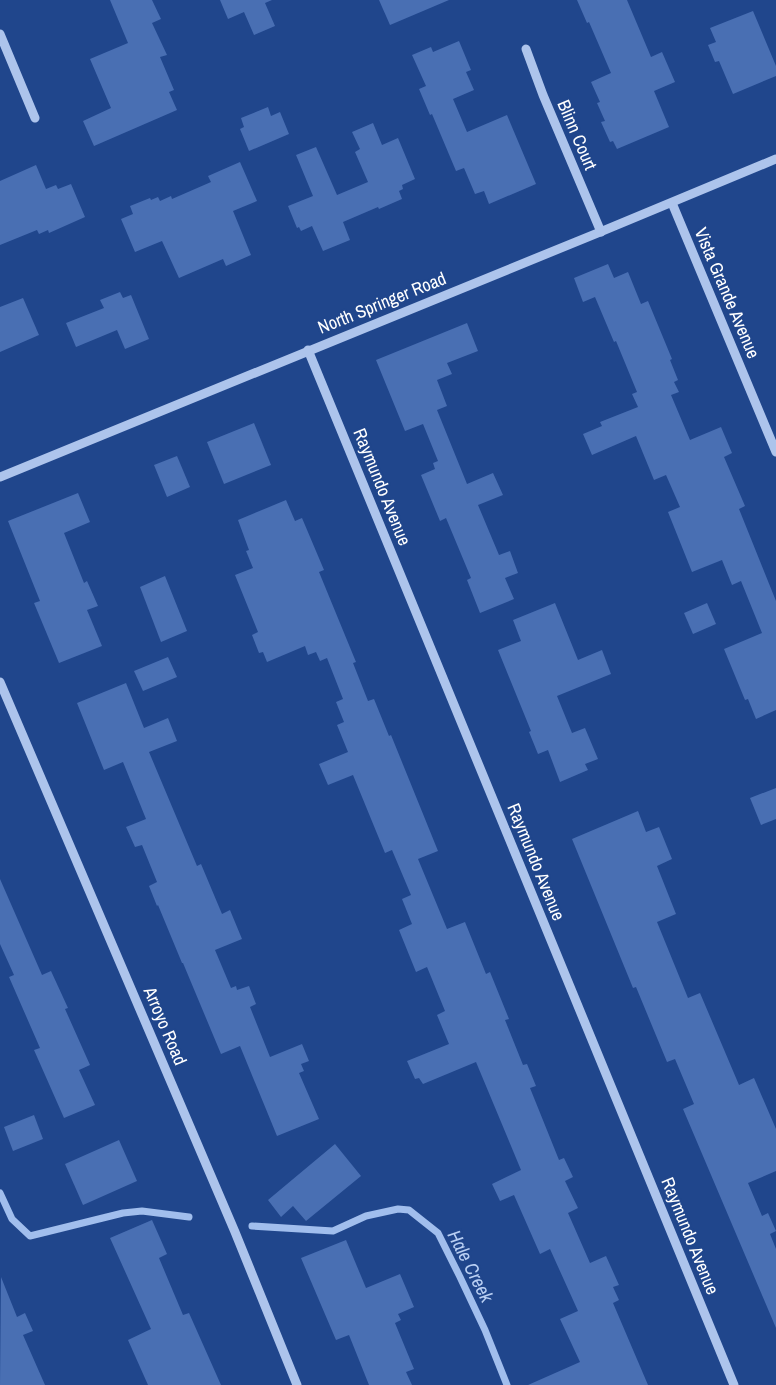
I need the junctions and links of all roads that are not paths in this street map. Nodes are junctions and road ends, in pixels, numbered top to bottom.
1 (0, 34) edge
2 (526, 49) dead end
3 (35, 118) dead end
4 (776, 159) edge
5 (672, 203) junction
6 (601, 232) junction
7 (308, 350) junction
8 (776, 452) edge
9 (0, 477) edge
10 (0, 682) edge
11 (297, 1385) edge
12 (734, 1385) edge

1 - 3 street
2 - 6 street, Blinn Court
4 - 5 street, North Springer Road
5 - 6 street, North Springer Road
5 - 8 street, Vista Grande Avenue
6 - 7 street, North Springer Road
7 - 9 street, North Springer Road
7 - 12 street, Raymundo Avenue
10 - 11 street, Arroyo Road

